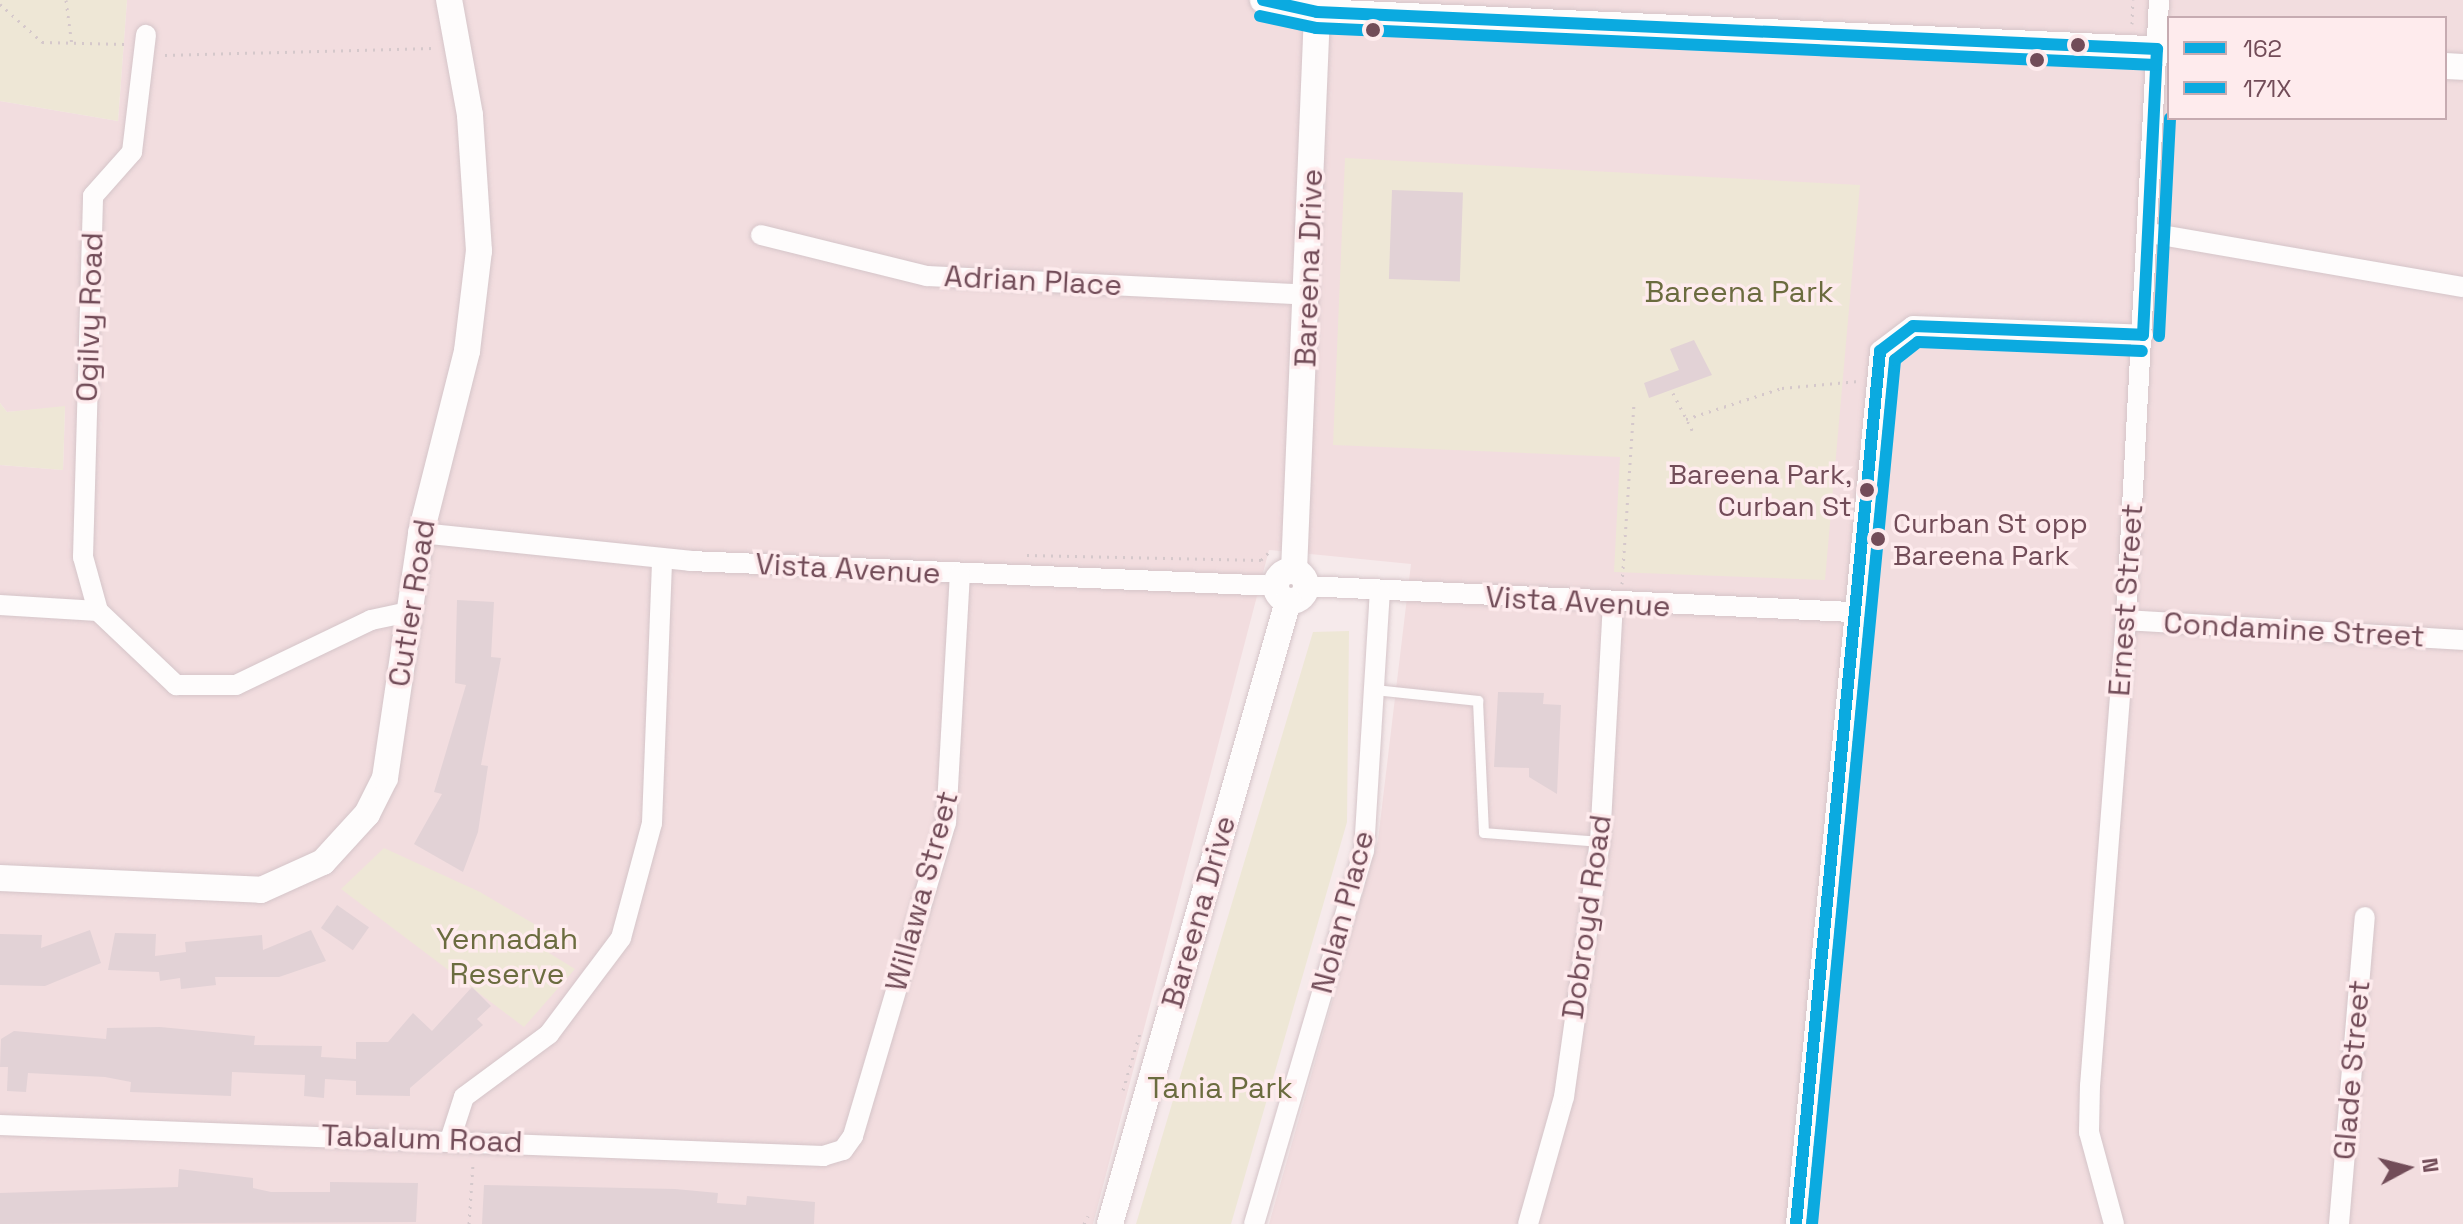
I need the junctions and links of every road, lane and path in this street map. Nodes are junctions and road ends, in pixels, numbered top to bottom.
1 (66, 0) edge
2 (449, 0) edge
3 (1263, 0) edge
4 (2133, 0) edge
5 (2159, 0) edge
6 (0, 4) edge
7 (2, 11) edge
8 (1317, 12) junction
9 (2132, 28) dead end
10 (146, 35) dead end
11 (119, 44) dead end
12 (72, 45) junction
13 (442, 48) dead end
14 (2163, 49) edge
15 (166, 55) dead end
16 (2150, 233) junction
17 (761, 235) dead end
18 (2463, 287) edge
19 (1309, 295) junction
20 (2143, 335) junction
21 (1859, 381) dead end
22 (1673, 393) dead end
23 (1634, 404) dead end
24 (1686, 419) junction
25 (1692, 430) dead end
26 (421, 533) junction
27 (1277, 537) dead end
28 (1271, 541) dead end
29 (662, 558) junction
30 (1205, 558) junction
31 (1253, 570) dead end
32 (960, 574) junction
33 (1026, 576) junction
34 (1288, 581) junction
35 (1380, 591) junction
36 (0, 605) edge
37 (1613, 605) junction
38 (98, 611) junction
39 (408, 612) junction
40 (1851, 612) junction
41 (2126, 620) junction
42 (2463, 640) edge
43 (1375, 690) junction
44 (1600, 842) junction
45 (0, 878) edge
46 (2365, 917) dead end
47 (0, 1125) edge
48 (450, 1140) junction
49 (475, 1140) junction
50 (843, 1150) joint
51 (469, 1224) edge
52 (1110, 1224) edge
53 (1254, 1224) edge
54 (1528, 1224) edge
55 (1796, 1224) edge
56 (2114, 1224) edge
57 (2339, 1224) edge

1 - 12 path
2 - 26 street, Cutler Road
3 - 8 street
4 - 9 path
5 - 14 street, Ernest Street
6 - 7 path
7 - 12 path
8 - 14 street
8 - 19 street, Bareena Drive
10 - 38 street, Ogilvy Road
11 - 12 path
13 - 15 path
14 - 16 street, Ernest Street
16 - 18 street
16 - 20 street, Ernest Street
17 - 19 street, Adrian Place
19 - 34 street, Bareena Drive
20 - 40 street
20 - 41 street, Ernest Street
21 - 24 path
22 - 24 path
23 - 37 path
24 - 25 path
26 - 29 street, Vista Avenue
26 - 39 street, Cutler Road
27 - 34 path
28 - 30 path
29 - 32 street, Vista Avenue
29 - 48 street
30 - 31 path
30 - 33 path
32 - 33 street, Vista Avenue
32 - 50 street, Willawa Street
33 - 34 street, Vista Avenue
34 - 35 street, Vista Avenue
34 - 52 street, Bareena Drive
35 - 37 street, Vista Avenue
35 - 43 street, Nolan Place
36 - 38 street
37 - 40 street, Vista Avenue
37 - 44 street, Dobroyd Road
38 - 39 street
39 - 45 street, Cutler Road
40 - 55 street
41 - 42 street, Condamine Street
41 - 56 street, Ernest Street
43 - 44 lane
43 - 53 street, Nolan Place
44 - 54 street, Dobroyd Road
46 - 57 street, Glade Street
47 - 48 street, Tabalum Road
48 - 49 street, Tabalum Road
49 - 50 street, Tabalum Road
49 - 51 path

